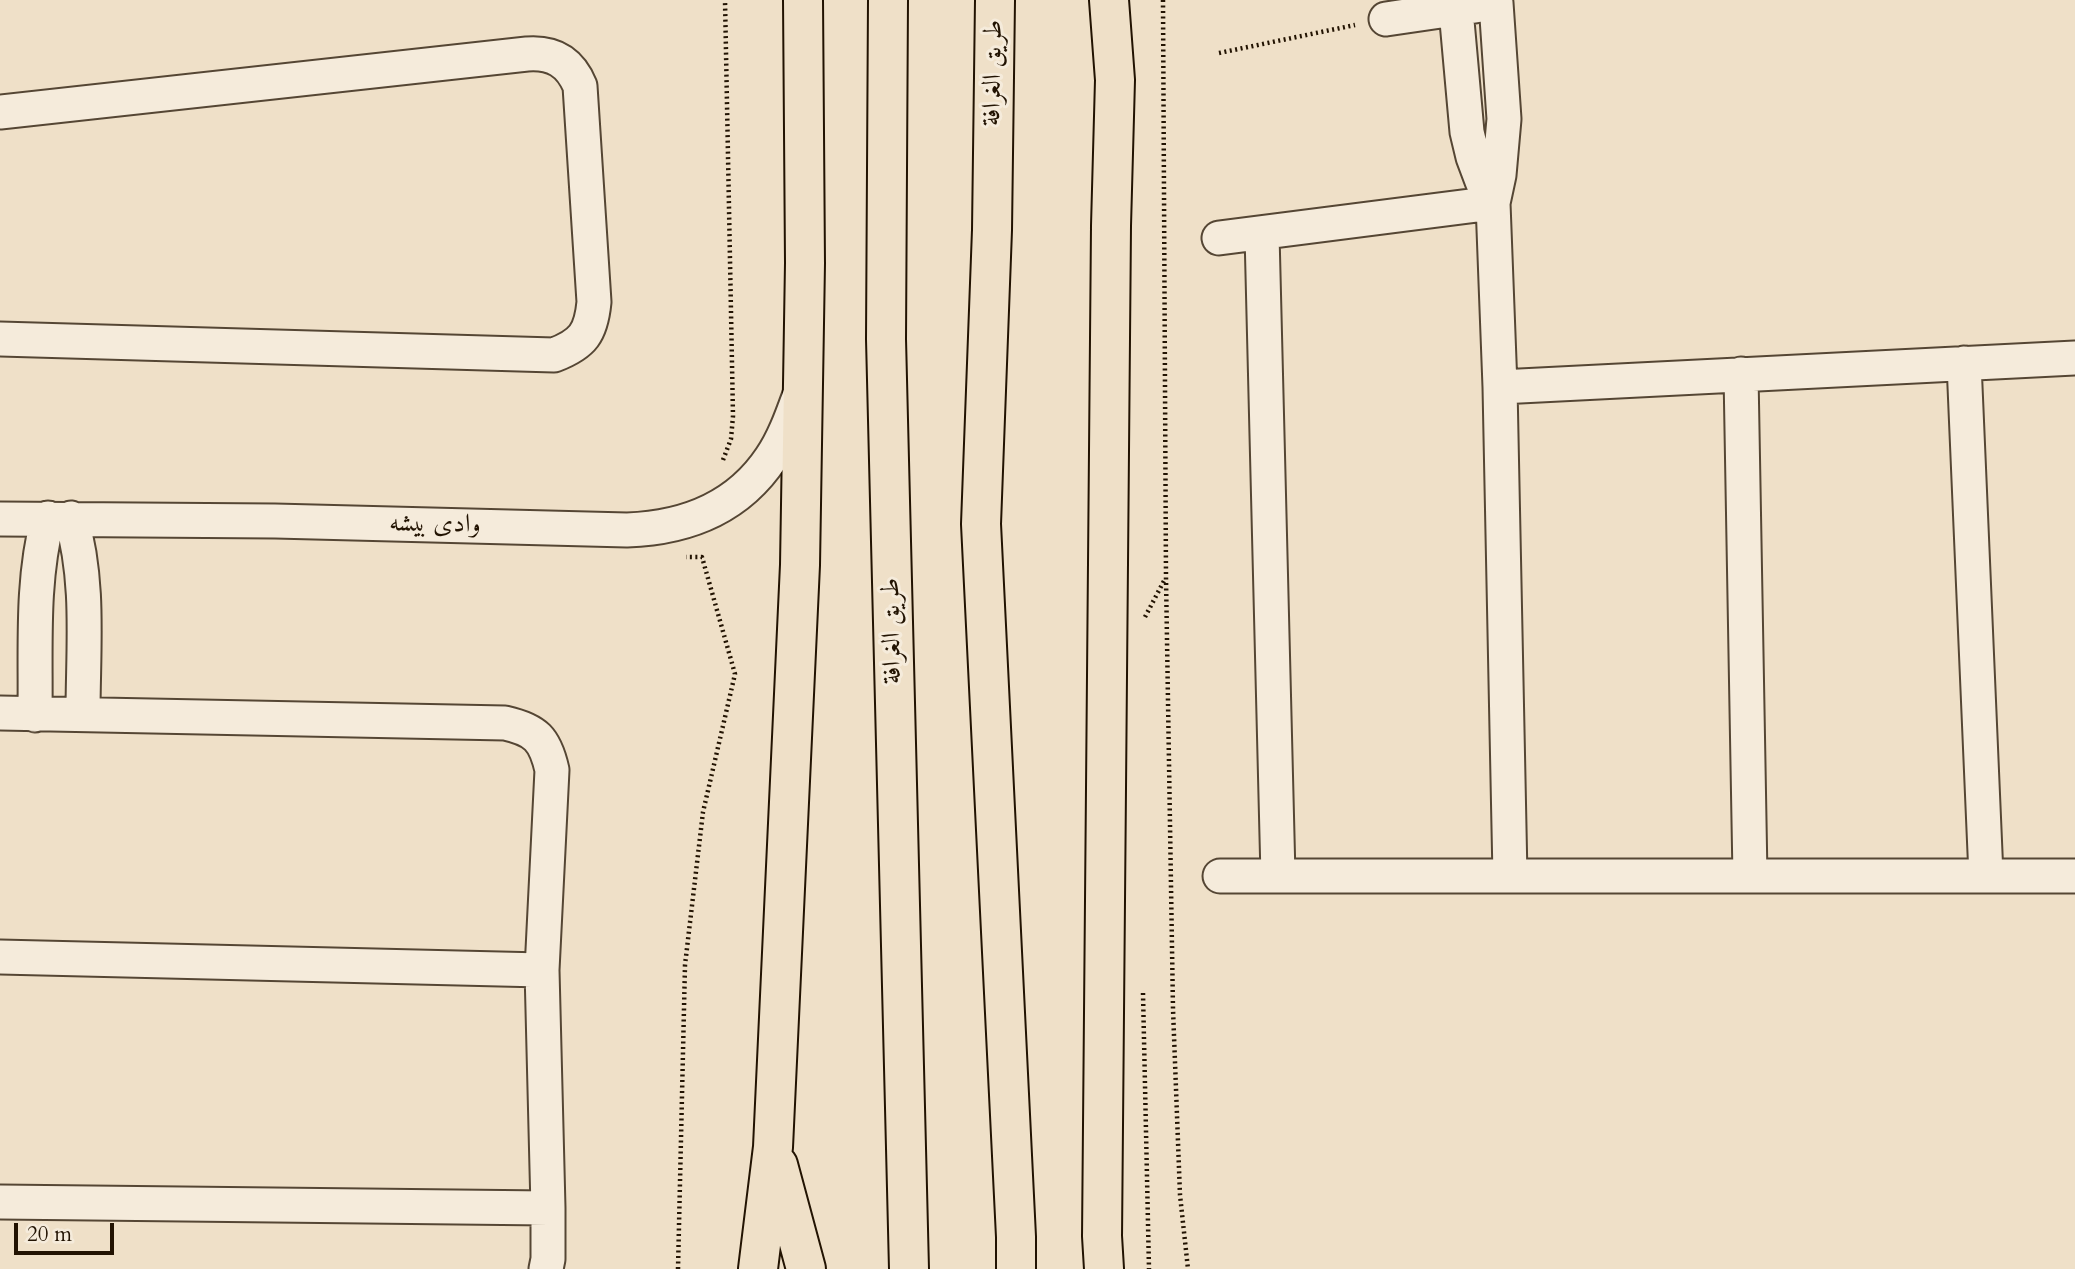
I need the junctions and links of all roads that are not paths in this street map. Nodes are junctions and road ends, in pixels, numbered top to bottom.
1 (888, 0) edge
2 (995, 0) edge
3 (1109, 0) edge
4 (1133, 0) edge
5 (1504, 1) edge
6 (802, 2) edge
7 (1456, 10) junction
8 (1386, 19) road end
9 (1115, 80) junction
10 (0, 112) edge
11 (1493, 203) junction
12 (1262, 234) junction
13 (1219, 238) dead end
14 (0, 340) edge
15 (2075, 358) edge
16 (1964, 363) junction
17 (1741, 374) junction
18 (1500, 387) junction
19 (802, 389) junction
20 (60, 518) junction
21 (0, 519) edge
22 (0, 713) edge
23 (83, 714) junction
24 (35, 715) junction
25 (1220, 876) dead end
26 (1278, 876) junction
27 (1510, 876) junction
28 (1750, 876) junction
29 (1986, 876) junction
30 (2075, 876) edge
31 (0, 957) edge
32 (542, 970) junction
33 (773, 1146) junction
34 (0, 1202) edge
35 (548, 1208) junction
36 (1016, 1253) edge
37 (1101, 1261) edge
38 (909, 1266) edge
39 (546, 1269) edge
40 (758, 1269) edge
41 (789, 1269) edge
42 (806, 1269) edge

1 - 38 highway, طريق الغرافة
2 - 36 highway, طريق الغرافة
3 - 9 highway
4 - 9 highway
5 - 7 street
5 - 11 street
6 - 19 highway
7 - 8 street
7 - 11 street
9 - 37 highway
10 - 14 street
11 - 12 street
11 - 18 street
12 - 13 street
12 - 26 street
15 - 16 street
16 - 17 street
16 - 29 street
17 - 18 street
17 - 28 street
18 - 27 street
19 - 20 street, وادى بيشه
19 - 33 highway
20 - 21 street, وادى بيشه
20 - 23 street
20 - 24 street
22 - 24 street
23 - 24 street
23 - 32 street
25 - 26 street
26 - 27 street
27 - 28 street
28 - 29 street
29 - 30 street
31 - 32 street
32 - 35 street
33 - 40 highway
33 - 41 highway
33 - 42 highway
34 - 35 street
35 - 39 street

